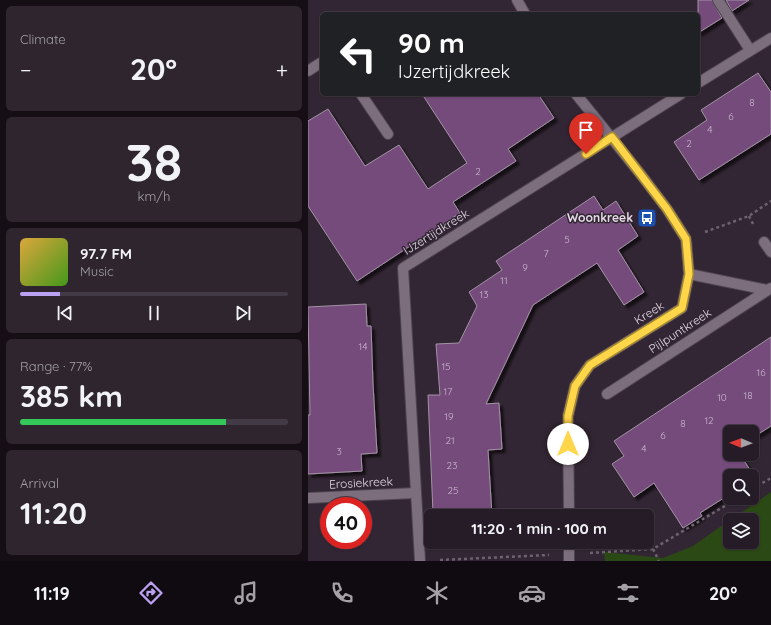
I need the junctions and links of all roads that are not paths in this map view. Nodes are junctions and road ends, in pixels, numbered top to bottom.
1 (517, 0) edge
2 (718, 0) edge
3 (524, 12) edge
4 (771, 38) edge
5 (750, 50) junction
6 (320, 63) edge
7 (308, 71) edge
8 (700, 82) edge
9 (362, 96) edge
10 (578, 96) edge
11 (678, 96) edge
12 (388, 134) dead end
13 (612, 137) junction
14 (764, 242) dead end
15 (771, 252) edge
16 (689, 274) junction
17 (769, 289) edge
18 (607, 394) dead end
19 (415, 493) junction
20 (308, 498) edge
21 (569, 509) edge
22 (569, 549) edge
23 (420, 561) edge
24 (569, 561) edge

1 - 3 street
2 - 5 street
4 - 5 street
5 - 8 street
6 - 7 street
9 - 12 street
10 - 13 street, Kreek
11 - 13 street
13 - 16 street, Kreek
13 - 19 street, IJzertijdkreek
14 - 15 street
16 - 17 street, Pijlpuntkreek
16 - 21 street, Kreek
17 - 18 street, Pijlpuntkreek
19 - 20 street, Erosiekreek
19 - 23 street
22 - 24 street

